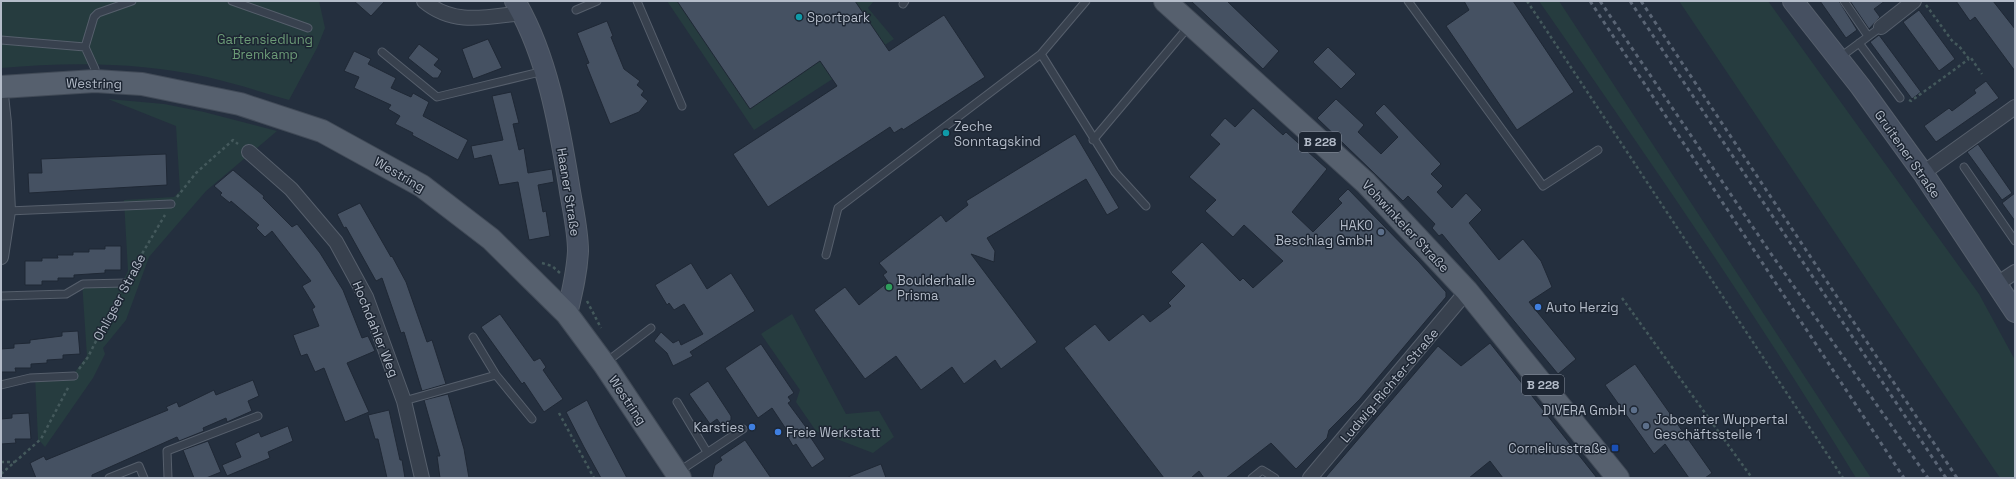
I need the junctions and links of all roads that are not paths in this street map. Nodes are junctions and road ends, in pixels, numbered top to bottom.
1 (132, 1) edge
2 (232, 1) edge
3 (424, 1) edge
4 (597, 1) edge
5 (637, 1) edge
6 (1086, 1) edge
7 (1165, 1) edge
8 (1408, 1) edge
9 (1793, 1) edge
10 (1844, 1) edge
11 (1914, 1) edge
12 (519, 7) edge
13 (576, 10) dead end
14 (1191, 24) junction
15 (1880, 27) joint
16 (308, 28) dead end
17 (1868, 36) junction
18 (1, 40) edge
19 (1859, 43) junction
20 (85, 46) junction
21 (382, 52) dead end
22 (1041, 54) junction
23 (1838, 59) junction
24 (545, 71) junction
25 (95, 81) junction
26 (1, 86) edge
27 (1, 95) edge
28 (1900, 98) road end
29 (682, 106) dead end
30 (2015, 107) edge
31 (1093, 140) junction
32 (1598, 150) dead end
33 (249, 152) road end
34 (1964, 167) dead end
35 (1923, 173) junction
36 (171, 204) road end
37 (1146, 206) dead end
38 (5, 218) edge
39 (2015, 241) edge
40 (826, 255) dead end
41 (1, 257) edge
42 (2015, 272) edge
43 (125, 283) road end
44 (1997, 284) junction
45 (1467, 291) junction
46 (1, 296) edge
47 (2015, 312) edge
48 (567, 314) junction
49 (651, 328) dead end
50 (473, 337) dead end
51 (609, 360) junction
52 (496, 375) junction
53 (74, 376) road end
54 (1, 385) edge
55 (404, 401) junction
56 (677, 402) dead end
57 (258, 416) dead end
58 (532, 420) dead end
59 (743, 429) dead end
60 (707, 452) junction
61 (678, 476) edge
62 (109, 478) edge
63 (144, 478) edge
64 (168, 478) edge
65 (422, 478) edge
66 (1252, 478) edge
67 (1275, 478) edge
68 (1310, 478) edge
69 (1618, 478) edge

1 - 20 lane
2 - 16 lane
3 - 12 street, Haaner Straße
4 - 13 lane
5 - 29 lane
6 - 22 lane
7 - 14 main road, Vohwinkeler Straße / B 228
8 - 32 lane
9 - 23 street, Gruitener Straße
10 - 17 lane
11 - 15 street
12 - 24 street, Haaner Straße
14 - 31 lane
14 - 45 main road, Vohwinkeler Straße / B 228
15 - 17 lane
17 - 19 lane
18 - 20 lane
19 - 23 lane
19 - 28 lane
20 - 25 lane
21 - 24 lane
22 - 31 lane
22 - 40 lane
23 - 35 street, Gruitener Straße
24 - 48 street, Haaner Straße
25 - 26 main road, Westring
25 - 48 main road, Westring
27 - 38 street
30 - 35 street
31 - 37 lane
33 - 55 street, Hochdahler Weg
34 - 39 lane
35 - 44 street, Gruitener Straße
36 - 38 lane
38 - 41 street
42 - 44 street
43 - 46 lane
44 - 47 street, Gruitener Straße
45 - 68 street, Ludwig-Richter-Straße
45 - 69 main road, Vohwinkeler Straße / B 228
48 - 51 main road, Westring
49 - 51 lane
50 - 52 lane
51 - 61 main road, Westring
52 - 55 lane
52 - 58 lane
53 - 54 lane
55 - 65 street, Hochdahler Weg
56 - 60 lane
57 - 64 lane
59 - 60 lane
60 - 61 lane
62 - 63 lane
66 - 67 lane

